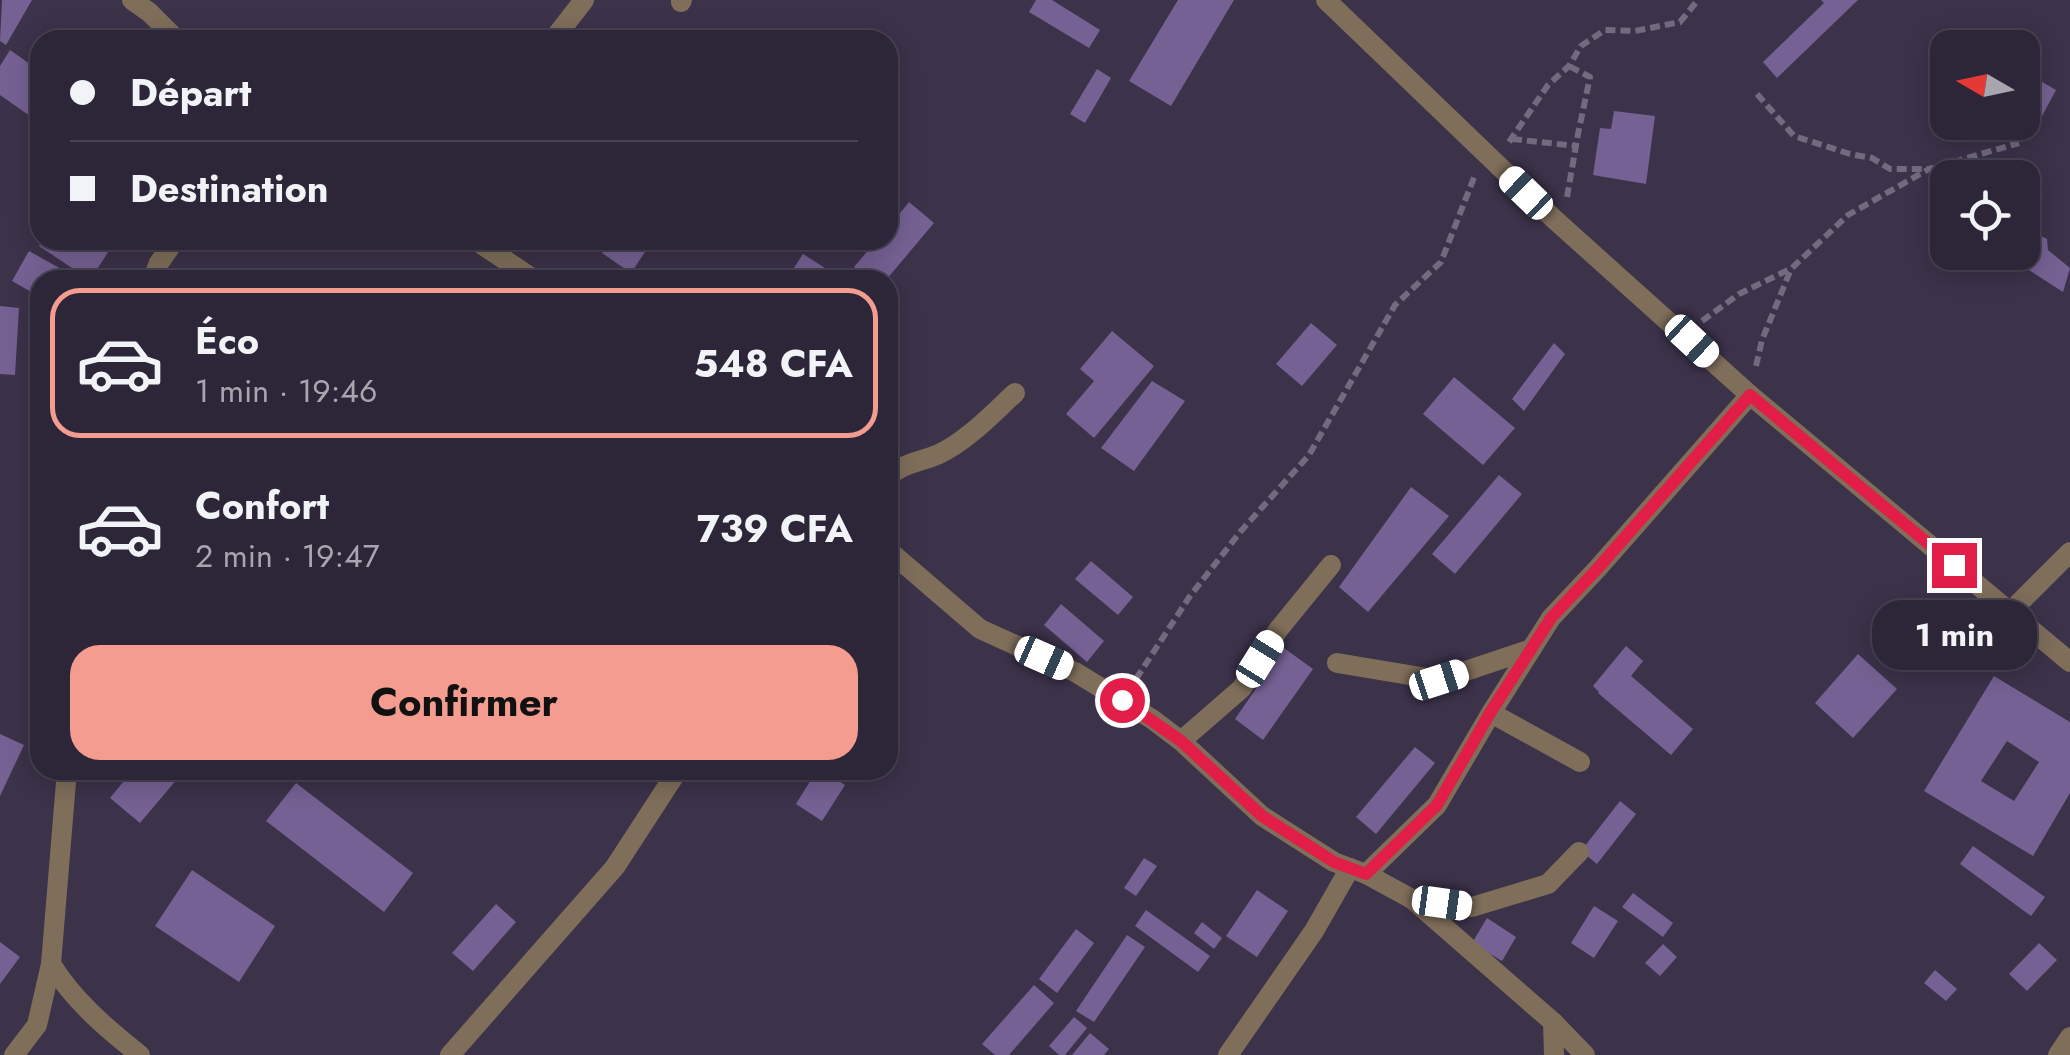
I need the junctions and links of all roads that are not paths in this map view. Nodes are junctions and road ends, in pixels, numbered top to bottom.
1 (132, 0) edge
2 (584, 0) edge
3 (1326, 0) edge
4 (168, 30) edge
5 (561, 30) edge
6 (486, 250) edge
7 (509, 270) edge
8 (1015, 393) dead end
9 (1750, 395) junction
10 (898, 467) edge
11 (2070, 552) edge
12 (898, 559) edge
13 (1331, 566) dead end
14 (2010, 612) junction
15 (1531, 650) junction
16 (2070, 662) edge
17 (1336, 663) dead end
18 (1490, 713) junction
19 (1181, 741) junction
20 (1580, 762) dead end
21 (66, 780) edge
22 (672, 780) edge
23 (1579, 852) dead end
24 (1358, 871) junction
25 (1412, 900) junction
26 (51, 964) junction
27 (1553, 1022) junction
28 (2070, 1037) edge
29 (14, 1055) edge
30 (140, 1055) edge
31 (450, 1055) edge
32 (1228, 1055) edge
33 (1554, 1055) edge
34 (1585, 1055) edge
35 (2058, 1055) edge

1 - 4 street
2 - 5 street
3 - 9 street
6 - 7 street
8 - 10 street
9 - 14 street
9 - 15 street
11 - 14 street
12 - 19 street
13 - 19 street
14 - 16 street
15 - 17 street
15 - 18 street
18 - 20 street
18 - 24 street
19 - 24 street
21 - 26 street
22 - 31 street
23 - 25 street
24 - 25 street
24 - 32 street
25 - 27 street
26 - 29 street
26 - 30 street
27 - 33 street
27 - 34 street
28 - 35 street

